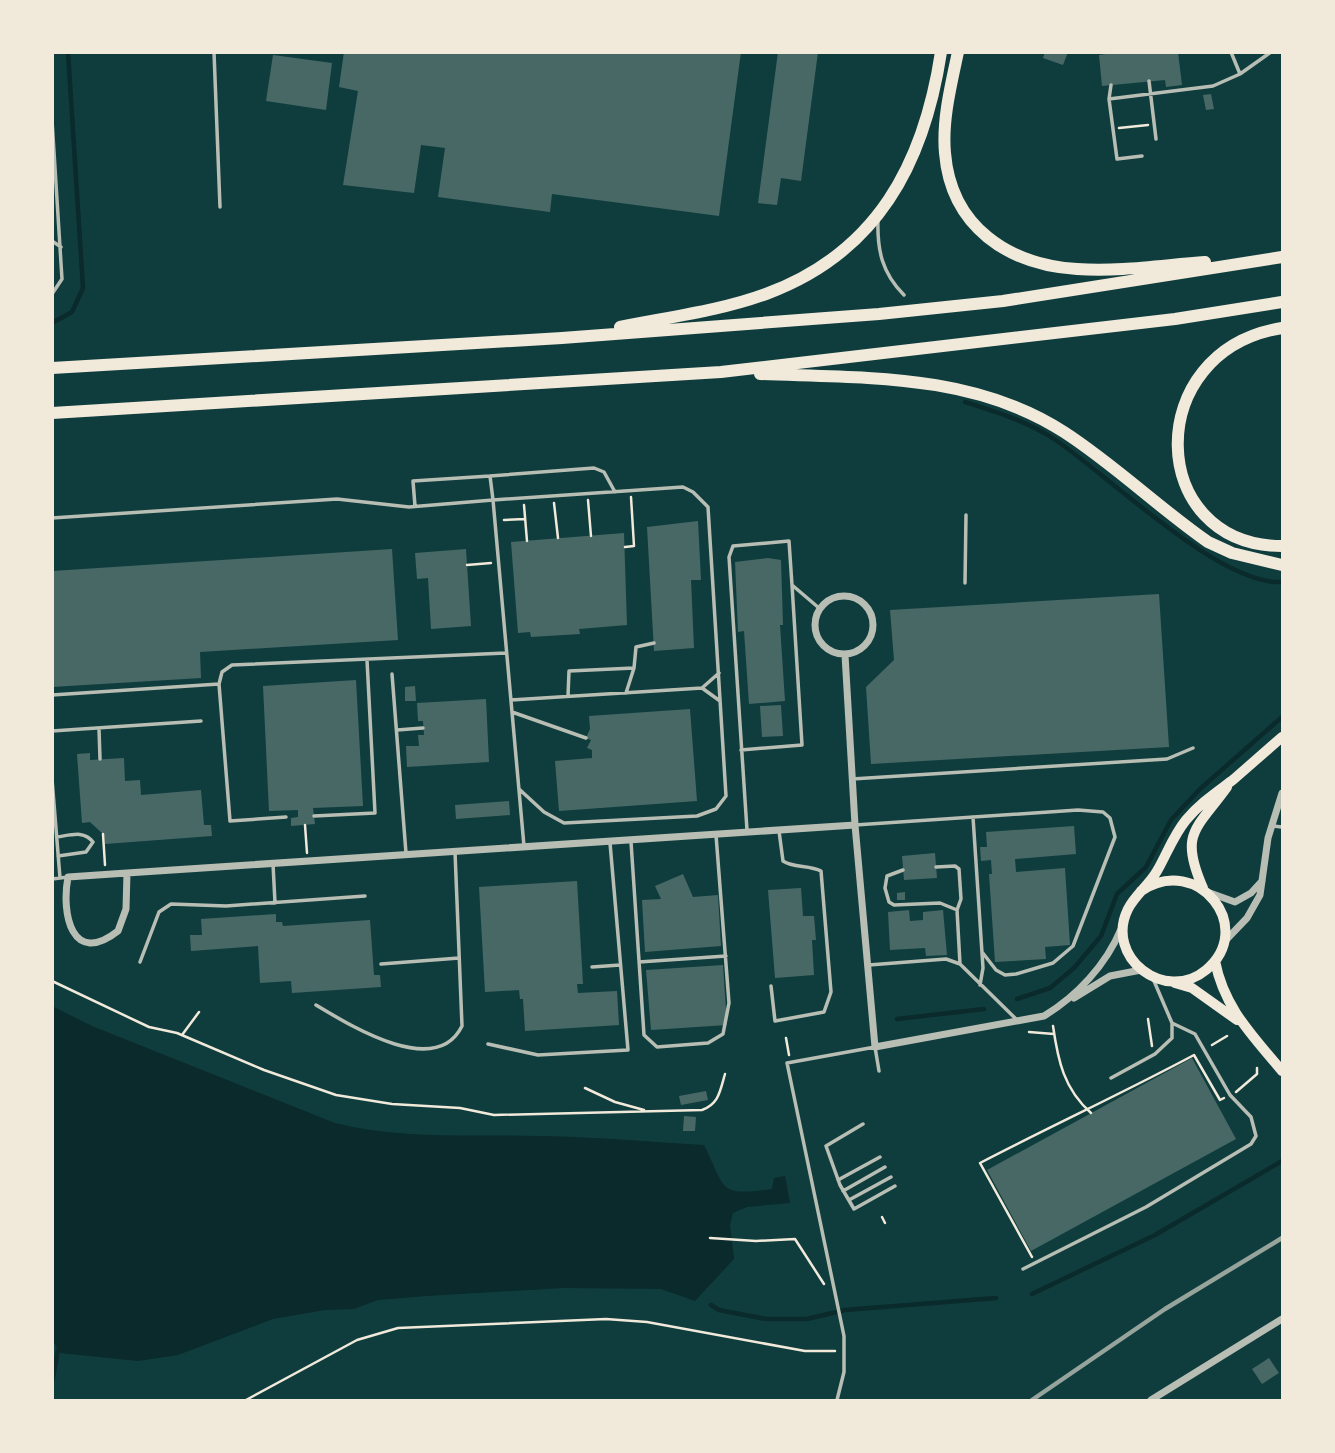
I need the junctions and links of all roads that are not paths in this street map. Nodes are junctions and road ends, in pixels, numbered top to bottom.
1 (214, 52) edge
2 (941, 52) edge
3 (958, 52) edge
4 (1231, 52) edge
5 (1271, 52) edge
6 (1240, 74) junction
7 (1149, 81) dead end
8 (1111, 85) dead end
9 (1151, 94) junction
10 (1109, 99) junction
11 (52, 120) edge
12 (1156, 139) dead end
13 (1142, 156) dead end
14 (54, 163) edge
15 (220, 207) dead end
16 (878, 216) junction
17 (52, 241) edge
18 (61, 247) junction
19 (1283, 256) edge
20 (52, 294) edge
21 (904, 295) dead end
22 (1283, 302) edge
23 (1283, 328) edge
24 (562, 338) junction
25 (52, 368) edge
26 (721, 372) junction
27 (52, 413) edge
28 (490, 476) junction
29 (615, 492) junction
30 (493, 500) junction
31 (415, 506) junction
32 (966, 515) dead end
33 (52, 518) edge
34 (1283, 545) edge
35 (1283, 565) edge
36 (965, 583) dead end
37 (792, 584) junction
38 (819, 608) junction
39 (654, 643) dead end
40 (506, 653) junction
41 (845, 655) junction
42 (367, 660) junction
43 (635, 668) junction
44 (720, 672) junction
45 (393, 674) dead end
46 (219, 684) junction
47 (702, 688) junction
48 (626, 693) junction
49 (52, 695) edge
50 (568, 696) junction
51 (511, 700) junction
52 (720, 701) junction
53 (512, 712) junction
54 (201, 721) dead end
55 (423, 728) dead end
56 (99, 729) junction
57 (397, 730) junction
58 (52, 731) edge
59 (1283, 737) edge
60 (586, 738) dead end
61 (1193, 748) dead end
62 (741, 750) junction
63 (100, 759) dead end
64 (52, 779) edge
65 (852, 779) junction
66 (1233, 780) junction
67 (519, 789) junction
68 (1283, 793) edge
69 (314, 816) dead end
70 (286, 817) dead end
71 (973, 817) junction
72 (855, 825) junction
73 (1271, 825) junction
74 (1283, 827) edge
75 (779, 830) junction
76 (747, 832) junction
77 (716, 835) junction
78 (57, 837) junction
79 (631, 842) junction
80 (610, 843) junction
81 (524, 847) junction
82 (455, 852) junction
83 (406, 855) junction
84 (58, 856) junction
85 (273, 864) junction
86 (936, 867) dead end
87 (903, 870) dead end
88 (127, 873) junction
89 (64, 878) junction
90 (52, 879) edge
91 (1262, 881) junction
92 (1203, 889) junction
93 (1141, 891) junction
94 (365, 896) dead end
95 (275, 903) junction
96 (957, 910) junction
97 (1123, 925) junction
98 (1223, 943) junction
99 (982, 952) junction
100 (726, 956) junction
101 (459, 958) junction
102 (1215, 961) junction
103 (140, 962) dead end
104 (639, 962) junction
105 (381, 964) dead end
106 (960, 964) junction
107 (620, 965) junction
108 (866, 965) junction
109 (592, 967) dead end
110 (1141, 970) junction
111 (1151, 976) junction
112 (1172, 982) junction
113 (980, 985) junction
114 (771, 986) dead end
115 (1065, 1004) junction
116 (316, 1005) dead end
117 (1239, 1022) junction
118 (1021, 1023) junction
119 (1172, 1023) junction
120 (488, 1044) dead end
121 (875, 1047) junction
122 (879, 1071) dead end
123 (1283, 1071) edge
124 (1111, 1078) dead end
125 (863, 1124) dead end
126 (880, 1157) dead end
127 (886, 1167) dead end
128 (891, 1177) dead end
129 (838, 1180) junction
130 (895, 1186) dead end
131 (843, 1191) junction
132 (849, 1200) junction
133 (1023, 1269) dead end
134 (1283, 1319) edge
135 (838, 1401) edge
136 (1151, 1401) edge

1 - 15 lane
2 - 16 highway
3 - 19 highway
4 - 6 lane
5 - 6 lane
6 - 9 lane
7 - 9 lane
8 - 10 lane
9 - 10 lane
9 - 12 lane
10 - 13 lane
11 - 14 lane
14 - 18 lane
16 - 21 lane
16 - 24 highway
17 - 18 lane
18 - 20 lane
19 - 24 highway
22 - 26 highway
23 - 34 highway
24 - 25 highway
26 - 27 highway
26 - 35 highway
28 - 29 lane
28 - 30 lane
28 - 31 lane
29 - 30 lane
29 - 44 lane
30 - 31 lane
30 - 40 lane
31 - 33 lane
32 - 36 lane
37 - 38 lane
37 - 62 lane
37 - 62 lane
38 - 41 street
38 - 41 street
39 - 43 lane
40 - 42 lane
40 - 51 lane
41 - 65 street
42 - 46 lane
42 - 69 lane
43 - 48 lane
43 - 50 lane
44 - 47 lane
44 - 52 lane
45 - 57 lane
46 - 49 lane
46 - 70 lane
47 - 48 lane
47 - 52 lane
48 - 50 lane
50 - 51 lane
51 - 53 lane
52 - 67 lane
53 - 60 lane
53 - 67 lane
54 - 56 lane
55 - 57 lane
56 - 58 lane
56 - 63 lane
57 - 83 lane
59 - 66 main road
61 - 65 lane
62 - 76 lane
64 - 78 lane
65 - 72 street
66 - 92 main road
66 - 93 main road
67 - 81 lane
68 - 73 street
71 - 72 lane
71 - 99 lane
71 - 99 lane
72 - 75 street
72 - 108 street
73 - 74 lane
73 - 91 street
75 - 76 street
75 - 114 lane
76 - 77 street
77 - 79 street
77 - 100 lane
78 - 84 lane
78 - 84 lane
79 - 80 street
79 - 104 lane
80 - 81 street
80 - 107 lane
81 - 82 street
82 - 83 street
82 - 101 lane
83 - 85 street
84 - 89 lane
85 - 88 street
85 - 95 lane
86 - 96 lane
87 - 96 lane
88 - 89 street
88 - 89 street
89 - 90 lane
91 - 92 street
91 - 98 street
92 - 93 main road
92 - 98 main road
93 - 97 main road
94 - 95 lane
95 - 103 lane
96 - 106 lane
97 - 110 main road
97 - 115 street
98 - 102 main road
99 - 113 lane
100 - 104 lane
100 - 104 lane
101 - 105 lane
101 - 116 lane
102 - 112 main road
102 - 117 main road
106 - 108 lane
106 - 113 lane
107 - 109 lane
107 - 120 lane
108 - 121 street
110 - 111 main road
110 - 115 street
111 - 112 main road
111 - 119 lane
112 - 117 main road
113 - 118 lane
115 - 118 street
117 - 123 main road
118 - 121 street
119 - 124 lane
119 - 133 lane
121 - 122 lane
121 - 135 lane
125 - 129 lane
126 - 129 lane
127 - 131 lane
128 - 132 lane
129 - 131 lane
130 - 132 lane
131 - 132 lane
134 - 136 street

